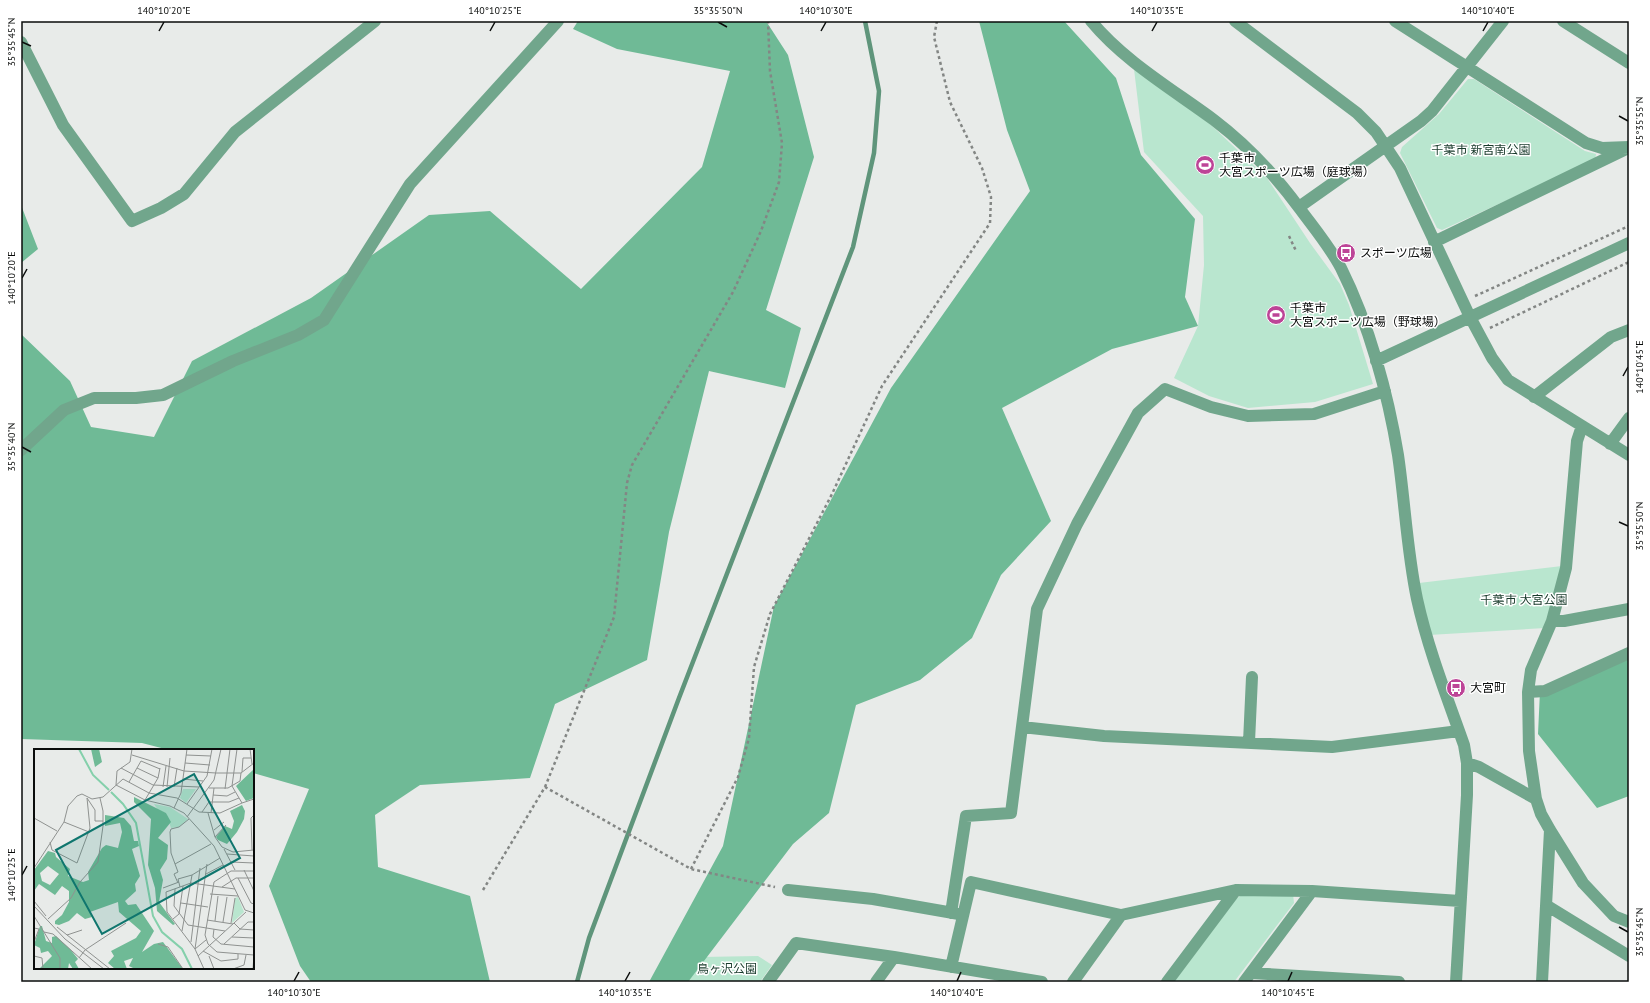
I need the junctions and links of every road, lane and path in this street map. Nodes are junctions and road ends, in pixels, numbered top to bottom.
1 (375, 21) edge
2 (558, 21) edge
3 (768, 21) edge
4 (937, 21) edge
5 (1091, 21) edge
6 (1235, 21) edge
7 (1503, 21) edge
8 (1563, 21) edge
9 (1401, 23) edge
10 (21, 42) edge
11 (1629, 63) edge
12 (1466, 67) junction
13 (1386, 146) junction
14 (1629, 147) edge
15 (1299, 207) junction
16 (1629, 226) edge
17 (1289, 236) dead end
18 (1434, 242) junction
19 (1629, 243) edge
20 (1296, 251) dead end
21 (1629, 262) edge
22 (1475, 296) dead end
23 (1470, 317) junction
24 (1490, 329) dead end
25 (1629, 330) edge
26 (1376, 361) junction
27 (1385, 390) junction
28 (1534, 397) junction
29 (1629, 418) edge
30 (1582, 426) junction
31 (1610, 444) junction
32 (21, 450) edge
33 (1629, 455) edge
34 (1629, 609) edge
35 (1552, 621) junction
36 (1629, 653) edge
37 (1252, 677) dead end
38 (1528, 692) junction
39 (1022, 728) junction
40 (1458, 731) junction
41 (1249, 742) junction
42 (1467, 763) junction
43 (545, 787) junction
44 (1536, 799) junction
45 (1550, 830) junction
46 (691, 868) junction
47 (483, 890) dead end
48 (788, 890) joint
49 (1236, 890) junction
50 (1312, 891) junction
51 (1460, 901) junction
52 (1546, 905) junction
53 (957, 914) junction
54 (1121, 915) junction
55 (1629, 922) edge
56 (1629, 956) edge
57 (894, 957) junction
58 (951, 967) junction
59 (979, 977) edge
60 (1247, 978) edge
61 (768, 982) edge
62 (876, 982) edge
63 (1042, 982) edge
64 (1073, 982) edge
65 (1167, 982) edge
66 (1399, 982) edge
67 (1456, 982) edge
68 (1542, 982) edge

1 - 10 street
2 - 32 street
3 - 43 path
4 - 46 path
5 - 15 street
6 - 13 street
7 - 12 street
8 - 11 street
9 - 12 street
12 - 13 street
12 - 14 street
13 - 15 street
13 - 18 street
14 - 18 street
15 - 26 street
16 - 22 path
17 - 20 path
18 - 23 street
19 - 23 street
21 - 24 path
23 - 26 street
23 - 28 street
25 - 28 street
26 - 27 street
27 - 39 street
27 - 40 street
28 - 30 street
29 - 31 street
30 - 31 street
30 - 35 street
31 - 33 street
34 - 35 street
35 - 38 street
36 - 38 street
37 - 41 street
38 - 44 street
39 - 41 street
39 - 53 street
40 - 41 street
40 - 42 street
42 - 44 street
42 - 51 street
43 - 46 path
43 - 47 path
44 - 45 street
45 - 52 street
45 - 55 street
46 - 48 path
48 - 53 street
49 - 50 street
49 - 54 street
49 - 65 street
50 - 51 street
50 - 60 street
51 - 67 street
52 - 56 street
52 - 68 street
53 - 54 street
53 - 58 street
54 - 64 street
57 - 58 street
57 - 61 street
57 - 62 street
58 - 59 street
59 - 63 street
60 - 66 street

